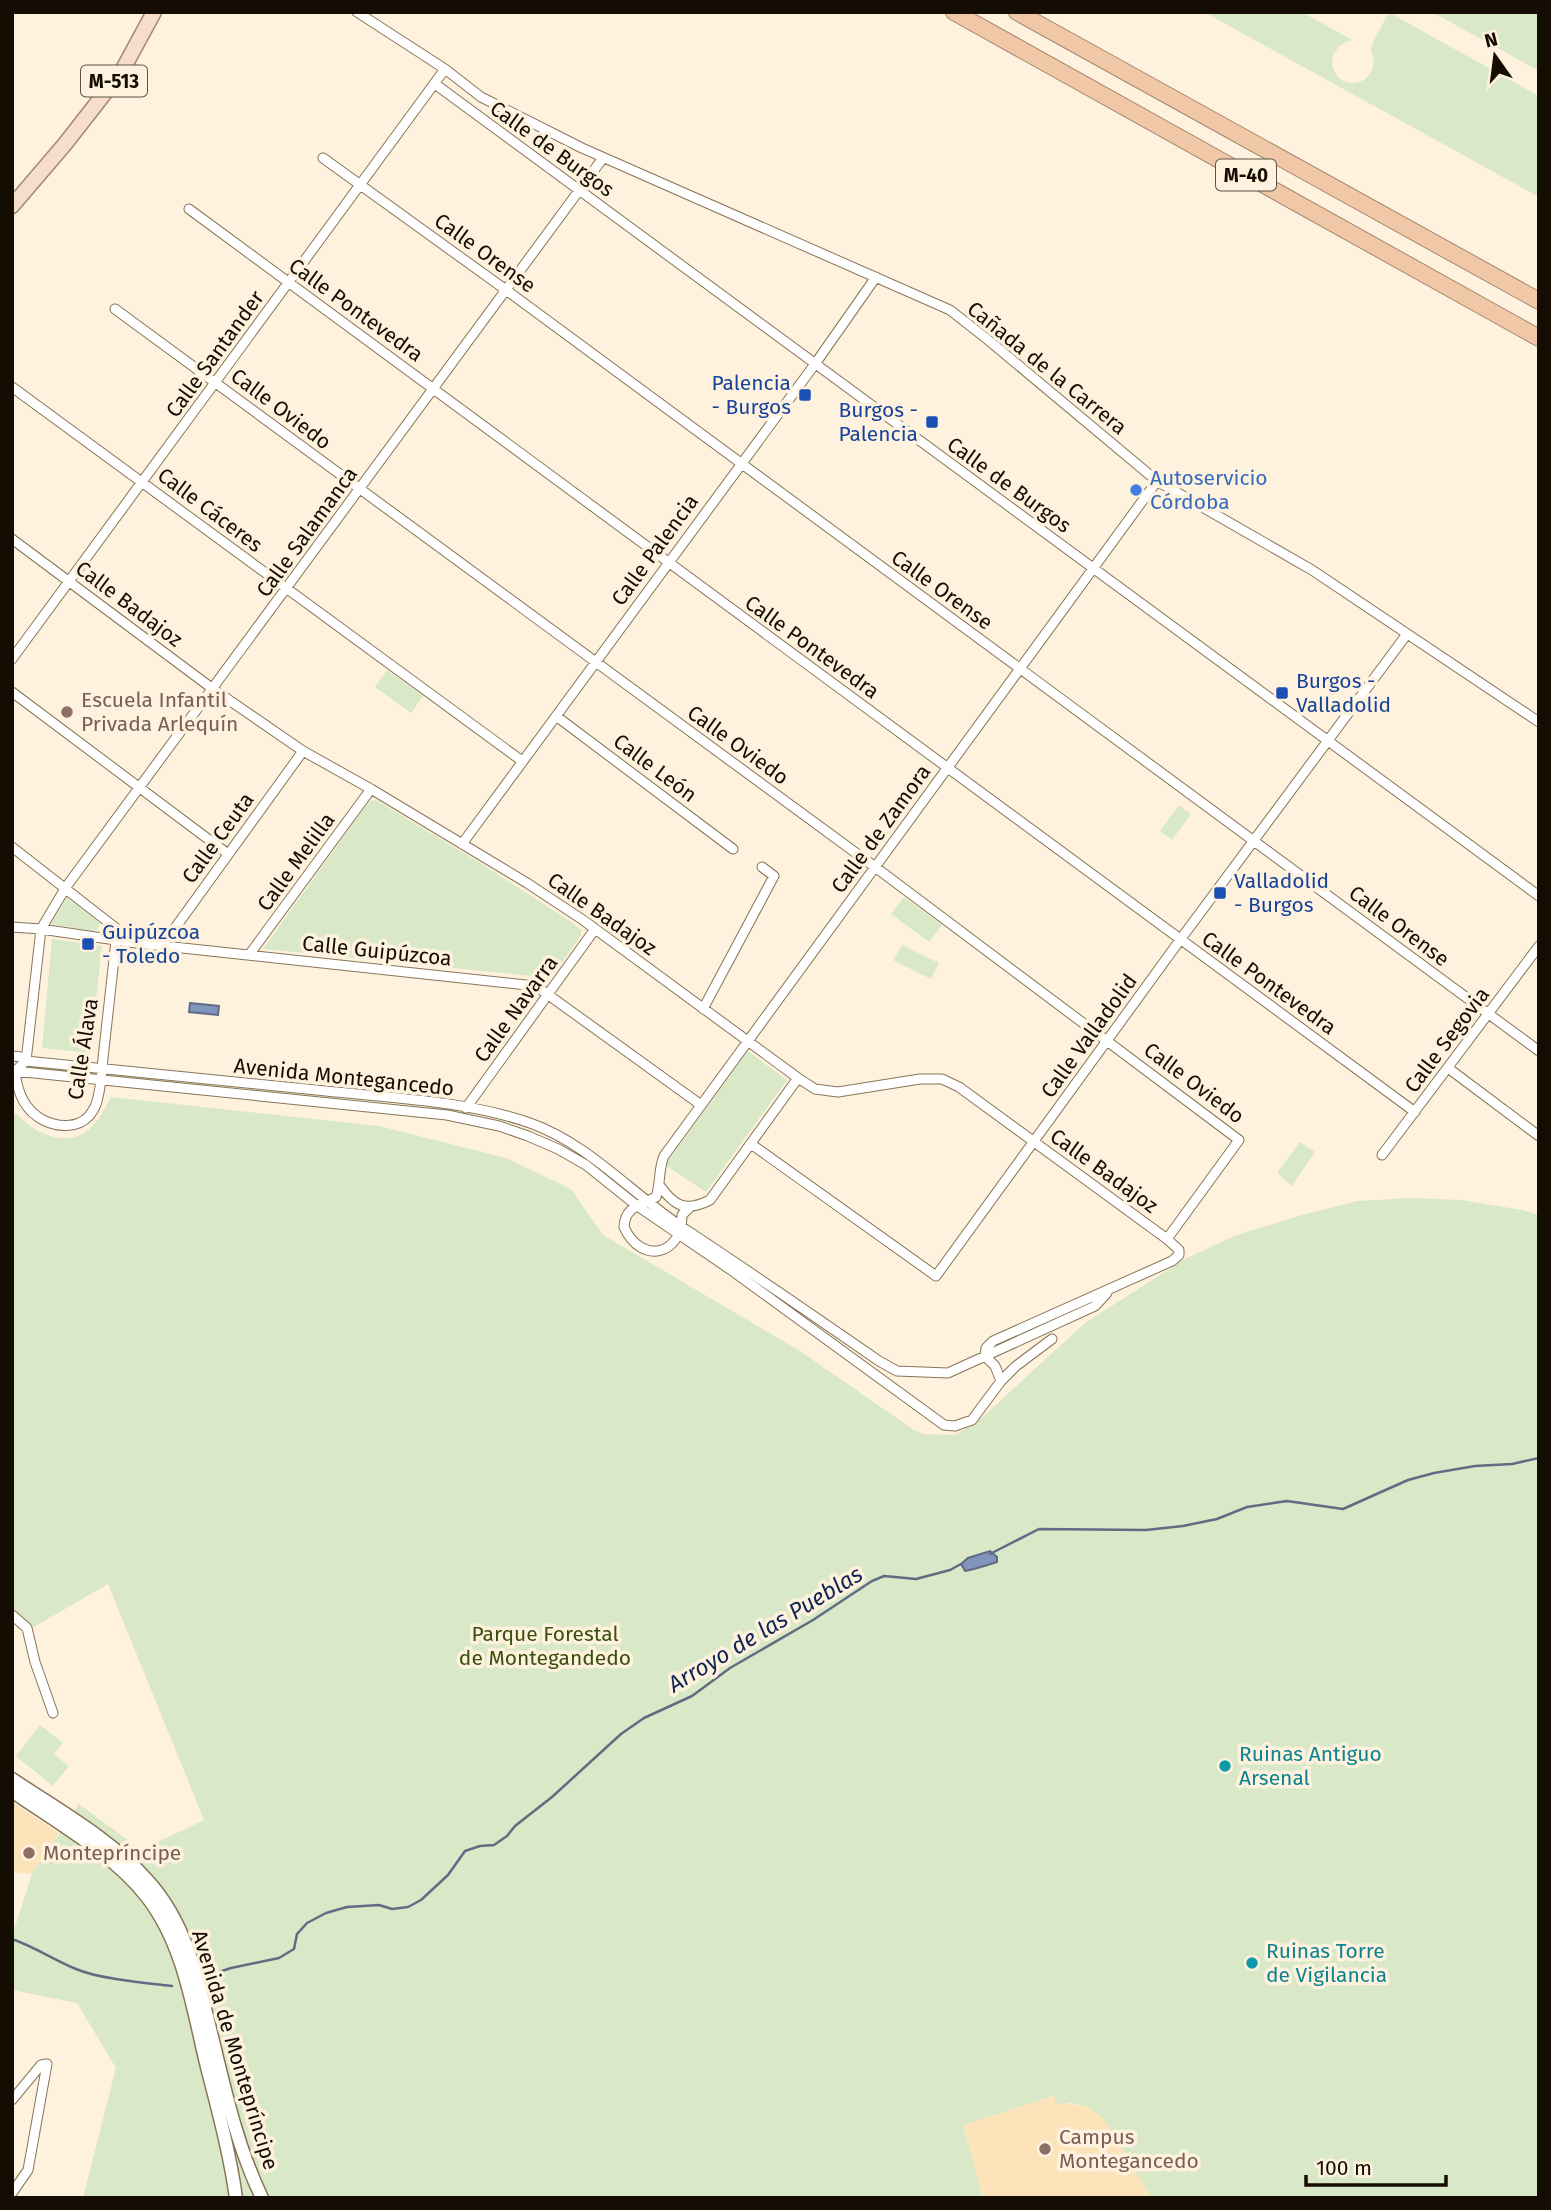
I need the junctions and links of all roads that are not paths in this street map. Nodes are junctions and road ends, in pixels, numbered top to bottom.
1 (154, 12) edge
2 (357, 12) edge
3 (954, 12) edge
4 (1017, 12) edge
5 (445, 69) junction
6 (458, 79) junction
7 (435, 84) junction
8 (459, 102) junction
9 (323, 158) dead end
10 (603, 158) junction
11 (362, 185) junction
12 (579, 191) junction
13 (12, 206) edge
14 (189, 209) dead end
15 (876, 277) junction
16 (289, 283) junction
17 (506, 290) junction
18 (1539, 301) edge
19 (115, 309) dead end
20 (1539, 338) edge
21 (815, 364) junction
22 (216, 382) junction
23 (12, 387) edge
24 (433, 388) junction
25 (741, 463) junction
26 (1157, 481) junction
27 (143, 482) junction
28 (359, 490) junction
29 (12, 539) edge
30 (667, 563) junction
31 (1093, 568) junction
32 (70, 581) junction
33 (287, 590) junction
34 (1407, 634) junction
35 (12, 659) edge
36 (595, 662) junction
37 (1019, 669) junction
38 (213, 689) junction
39 (12, 692) edge
40 (556, 716) junction
41 (1539, 722) edge
42 (1329, 740) junction
43 (303, 751) junction
44 (522, 761) junction
45 (947, 769) junction
46 (140, 788) junction
47 (371, 789) junction
48 (1254, 841) junction
49 (462, 844) junction
50 (12, 847) edge
51 (733, 849) dead end
52 (228, 854) junction
53 (762, 867) dead end
54 (875, 867) junction
55 (66, 887) junction
56 (1539, 896) edge
57 (104, 918) junction
58 (12, 927) edge
59 (41, 929) junction
60 (595, 929) junction
61 (96, 938) junction
62 (1180, 940) junction
63 (116, 941) junction
64 (136, 943) junction
65 (162, 946) junction
66 (1539, 946) edge
67 (249, 955) junction
68 (549, 995) junction
69 (703, 1009) junction
70 (1488, 1014) junction
71 (1109, 1040) junction
72 (747, 1041) junction
73 (1539, 1051) edge
74 (12, 1056) edge
75 (26, 1061) junction
76 (1448, 1068) junction
77 (102, 1069) junction
78 (14, 1071) edge
79 (798, 1079) junction
80 (101, 1080) junction
81 (701, 1105) junction
82 (466, 1108) junction
83 (1415, 1112) junction
84 (1539, 1136) edge
85 (1034, 1142) junction
86 (751, 1144) junction
87 (1382, 1155) dead end
88 (660, 1186) junction
89 (647, 1201) junction
90 (636, 1205) junction
91 (690, 1207) junction
92 (680, 1231) junction
93 (1167, 1239) junction
94 (1180, 1254) joint
95 (1052, 1339) dead end
96 (985, 1356) junction
97 (910, 1373) junction
98 (1001, 1381) junction
99 (895, 1390) junction
100 (12, 1615) edge
101 (53, 1713) dead end
102 (12, 1779) edge
103 (12, 1791) edge
104 (12, 2100) edge
105 (12, 2193) edge
106 (236, 2198) edge
107 (262, 2198) edge

1 - 13 main road, M-513
2 - 5 street, Cañada de la Carrera
3 - 20 highway, M-40
4 - 18 highway, M-40
5 - 6 street, Cañada de la Carrera
5 - 7 street, Calle Santander
6 - 8 street, Calle de Burgos
6 - 10 street, Cañada de la Carrera
7 - 8 street, Calle de Burgos
7 - 11 street, Calle Santander
8 - 12 street, Calle de Burgos
9 - 11 street, Calle Orense
10 - 12 street, Calle Salamanca
10 - 15 street, Cañada de la Carrera
11 - 16 street, Calle Santander
11 - 17 street, Calle Orense
12 - 17 street, Calle Salamanca
12 - 21 street, Calle de Burgos
14 - 16 street, Calle Pontevedra
15 - 21 street, Calle Palencia
15 - 26 street, Cañada de la Carrera
16 - 22 street, Calle Santander
16 - 24 street, Calle Pontevedra
17 - 24 street, Calle Salamanca
17 - 25 street, Calle Orense
19 - 22 street, Calle Oviedo
21 - 25 street, Calle Palencia
21 - 31 street, Calle de Burgos
22 - 27 street, Calle Santander
22 - 28 street, Calle Oviedo
23 - 27 street, Calle Cáceres
24 - 28 street, Calle Salamanca
24 - 30 street, Calle Pontevedra
25 - 30 street, Calle Palencia
25 - 37 street, Calle Orense
26 - 31 street, Calle de Zamora
26 - 34 street, Cañada de la Carrera
27 - 32 street, Calle Santander
27 - 33 street, Calle Cáceres
28 - 33 street, Calle Salamanca
28 - 36 street, Calle Oviedo
29 - 32 street, Calle Badajoz
30 - 36 street, Calle Palencia
30 - 45 street, Calle Pontevedra
31 - 37 street, Calle de Zamora
31 - 42 street, Calle de Burgos
32 - 35 street, Calle Santander
32 - 38 street, Calle Badajoz
33 - 38 street, Calle Salamanca
33 - 44 street, Calle Cáceres
34 - 41 street, Cañada de la Carrera
34 - 42 street, Calle Valladolid
36 - 40 street, Calle Palencia
36 - 54 street, Calle Oviedo
37 - 45 street, Calle de Zamora
37 - 48 street, Calle Orense
38 - 43 street, Calle Badajoz
38 - 46 street, Calle Salamanca
39 - 46 street
40 - 44 street, Calle Palencia
40 - 51 street, Calle León
42 - 48 street, Calle Valladolid
42 - 56 street, Calle de Burgos
43 - 47 street, Calle Badajoz
43 - 52 street, Calle Ceuta
44 - 49 street, Calle Palencia
45 - 54 street, Calle de Zamora
45 - 62 street, Calle Pontevedra
46 - 52 street
46 - 55 street, Calle Salamanca
47 - 49 street, Calle Badajoz
47 - 67 street, Calle Melilla
48 - 62 street, Calle Valladolid
48 - 70 street, Calle Orense
49 - 60 street, Calle Badajoz
50 - 55 street
52 - 65 street, Calle Ceuta
53 - 69 street
54 - 71 street, Calle Oviedo
54 - 72 street, Calle de Zamora
55 - 57 street
55 - 59 street, Calle Salamanca
57 - 61 street
57 - 64 street
58 - 59 street, Calle Guipúzcoa
59 - 61 street, Calle Guipúzcoa
59 - 75 street
60 - 68 street, Calle Navarra
60 - 69 street, Calle Badajoz
61 - 63 street, Calle Guipúzcoa
62 - 71 street, Calle Valladolid
62 - 83 street, Calle Pontevedra
63 - 64 street, Calle Guipúzcoa
63 - 77 street, Calle Álava
64 - 65 street, Calle Guipúzcoa
65 - 67 street, Calle Guipúzcoa
66 - 70 street, Calle Segovia
67 - 68 street, Calle Guipúzcoa
68 - 81 street, Calle Guipúzcoa
68 - 82 street, Calle Navarra
69 - 72 street, Calle Badajoz
70 - 73 street, Calle Orense
70 - 76 street, Calle Segovia
71 - 85 street, Calle Valladolid
71 - 93 street, Calle Oviedo
72 - 79 street, Calle Badajoz
72 - 81 street, Calle de Zamora
74 - 75 street, Avenida Montegancedo
75 - 77 street, Avenida Montegancedo
75 - 78 street
76 - 83 street, Calle Segovia
76 - 84 street
77 - 80 street, Calle Álava
77 - 82 street, Avenida Montegancedo
78 - 80 street, Avenida Montegancedo
78 - 80 street, Calle Álava
79 - 85 street, Calle Badajoz
79 - 86 street
80 - 90 street, Avenida Montegancedo
81 - 88 street, Calle de Zamora
82 - 89 street, Avenida Montegancedo
83 - 87 street, Calle Segovia
85 - 86 street, Calle Valladolid
85 - 93 street, Calle Badajoz
86 - 91 street
88 - 89 street
88 - 91 street
89 - 90 street
89 - 92 street, Avenida Montegancedo
90 - 92 street, Avenida Montegancedo
90 - 92 street
91 - 92 street
92 - 97 street, Avenida Montegancedo
92 - 99 street, Avenida Montegancedo
93 - 94 street, Calle Badajoz
94 - 96 street, Avenida Montegancedo
95 - 98 street, Avenida Montegancedo
96 - 97 street, Avenida Montegancedo
96 - 98 street
97 - 99 street
98 - 99 street, Avenida Montegancedo
100 - 101 street
102 - 107 street, Avenida de Montepríncipe
103 - 106 street, Avenida de Montepríncipe
104 - 105 street

